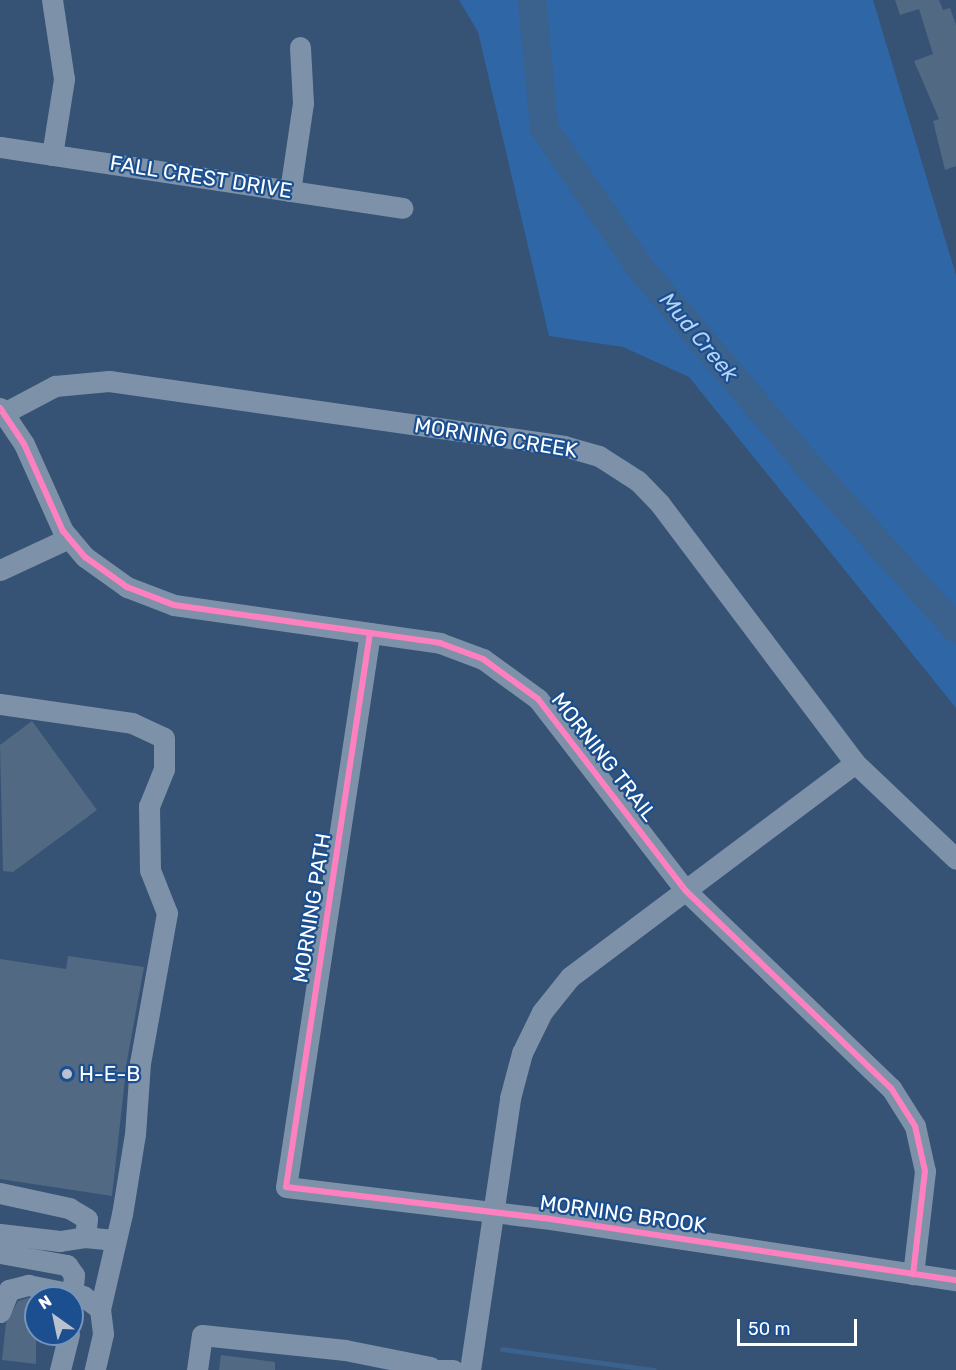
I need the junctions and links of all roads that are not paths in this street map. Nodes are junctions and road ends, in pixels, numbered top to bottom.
1 (52, 0) edge
2 (300, 47) dead end
3 (0, 147) edge
4 (52, 155) junction
5 (290, 191) junction
6 (402, 208) dead end
7 (2, 411) edge
8 (69, 538) junction
9 (0, 570) edge
10 (370, 633) junction
11 (0, 704) edge
12 (855, 763) junction
13 (956, 859) edge
14 (685, 890) junction
15 (286, 1187) joint
16 (0, 1193) edge
17 (492, 1216) junction
18 (0, 1234) edge
19 (85, 1237) junction
20 (115, 1240) junction
21 (0, 1252) edge
22 (913, 1274) junction
23 (956, 1280) edge
24 (24, 1286) edge
25 (73, 1286) edge
26 (84, 1297) edge
27 (100, 1309) junction
28 (0, 1312) edge
29 (66, 1346) edge
30 (429, 1368) edge
31 (60, 1370) edge
32 (95, 1370) edge
33 (197, 1370) edge
34 (453, 1370) edge
35 (470, 1370) edge

1 - 4 street
2 - 5 street
3 - 4 street, FALL CREST DRIVE
4 - 5 street, FALL CREST DRIVE
5 - 6 street, FALL CREST DRIVE
7 - 8 street, MORNING TRAIL
7 - 12 street, MORNING CREEK
8 - 9 street
8 - 10 street, MORNING TRAIL
10 - 14 street, MORNING TRAIL
10 - 15 street, MORNING PATH
11 - 20 street
12 - 13 street, MORNING CREEK
12 - 14 street
14 - 17 street
14 - 22 street, MORNING TRAIL
15 - 17 street, MORNING BROOK
16 - 19 street
17 - 22 street, MORNING BROOK
17 - 35 street
18 - 19 street
19 - 20 street
20 - 27 street
21 - 25 street
22 - 23 street, MORNING BROOK
24 - 28 street
26 - 27 street
27 - 32 street
29 - 31 street
30 - 33 street
30 - 34 street

